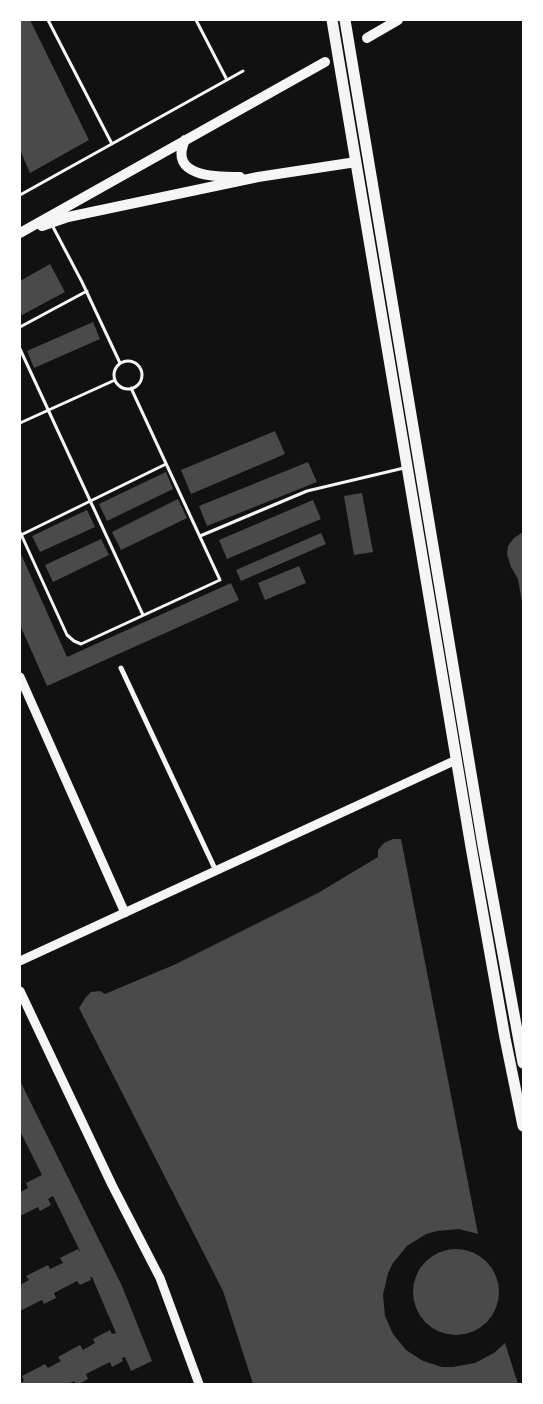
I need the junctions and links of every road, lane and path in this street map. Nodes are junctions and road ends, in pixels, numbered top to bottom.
1 (48, 20) edge
2 (196, 20) edge
3 (332, 20) edge
4 (345, 20) edge
5 (398, 20) edge
6 (367, 38) dead end
7 (325, 62) dead end
8 (243, 71) dead end
9 (227, 80) junction
10 (186, 140) junction
11 (112, 144) junction
12 (356, 162) junction
13 (258, 177) junction
14 (20, 195) edge
15 (51, 223) junction
16 (20, 233) edge
17 (86, 291) junction
18 (20, 327) edge
19 (20, 349) edge
20 (120, 363) junction
21 (115, 380) junction
22 (131, 388) junction
23 (48, 410) junction
24 (20, 423) edge
25 (166, 464) junction
26 (407, 467) junction
27 (90, 501) junction
28 (21, 533) edge
29 (200, 536) junction
30 (143, 615) junction
31 (121, 668) dead end
32 (20, 677) edge
33 (456, 760) junction
34 (216, 871) junction
35 (125, 913) junction
36 (20, 961) edge
37 (20, 991) edge
38 (523, 1064) edge
39 (523, 1126) edge
40 (199, 1384) edge

1 - 11 lane
2 - 9 lane
3 - 12 highway
4 - 38 highway
5 - 6 main road
7 - 10 main road
8 - 9 lane
9 - 11 lane
10 - 13 main road
10 - 16 main road
11 - 14 lane
12 - 13 main road
12 - 26 highway
13 - 15 main road
15 - 16 main road
15 - 17 lane
17 - 18 lane
17 - 20 lane
19 - 23 lane
20 - 21 lane
20 - 22 lane
21 - 22 lane
21 - 23 lane
22 - 25 lane
23 - 24 lane
23 - 27 lane
25 - 27 lane
25 - 29 lane
26 - 29 lane
26 - 33 highway
27 - 28 lane
27 - 30 lane
28 - 30 lane
29 - 30 lane
31 - 34 street
32 - 35 street
33 - 34 street
33 - 39 highway
34 - 35 street
35 - 36 street
37 - 40 street

